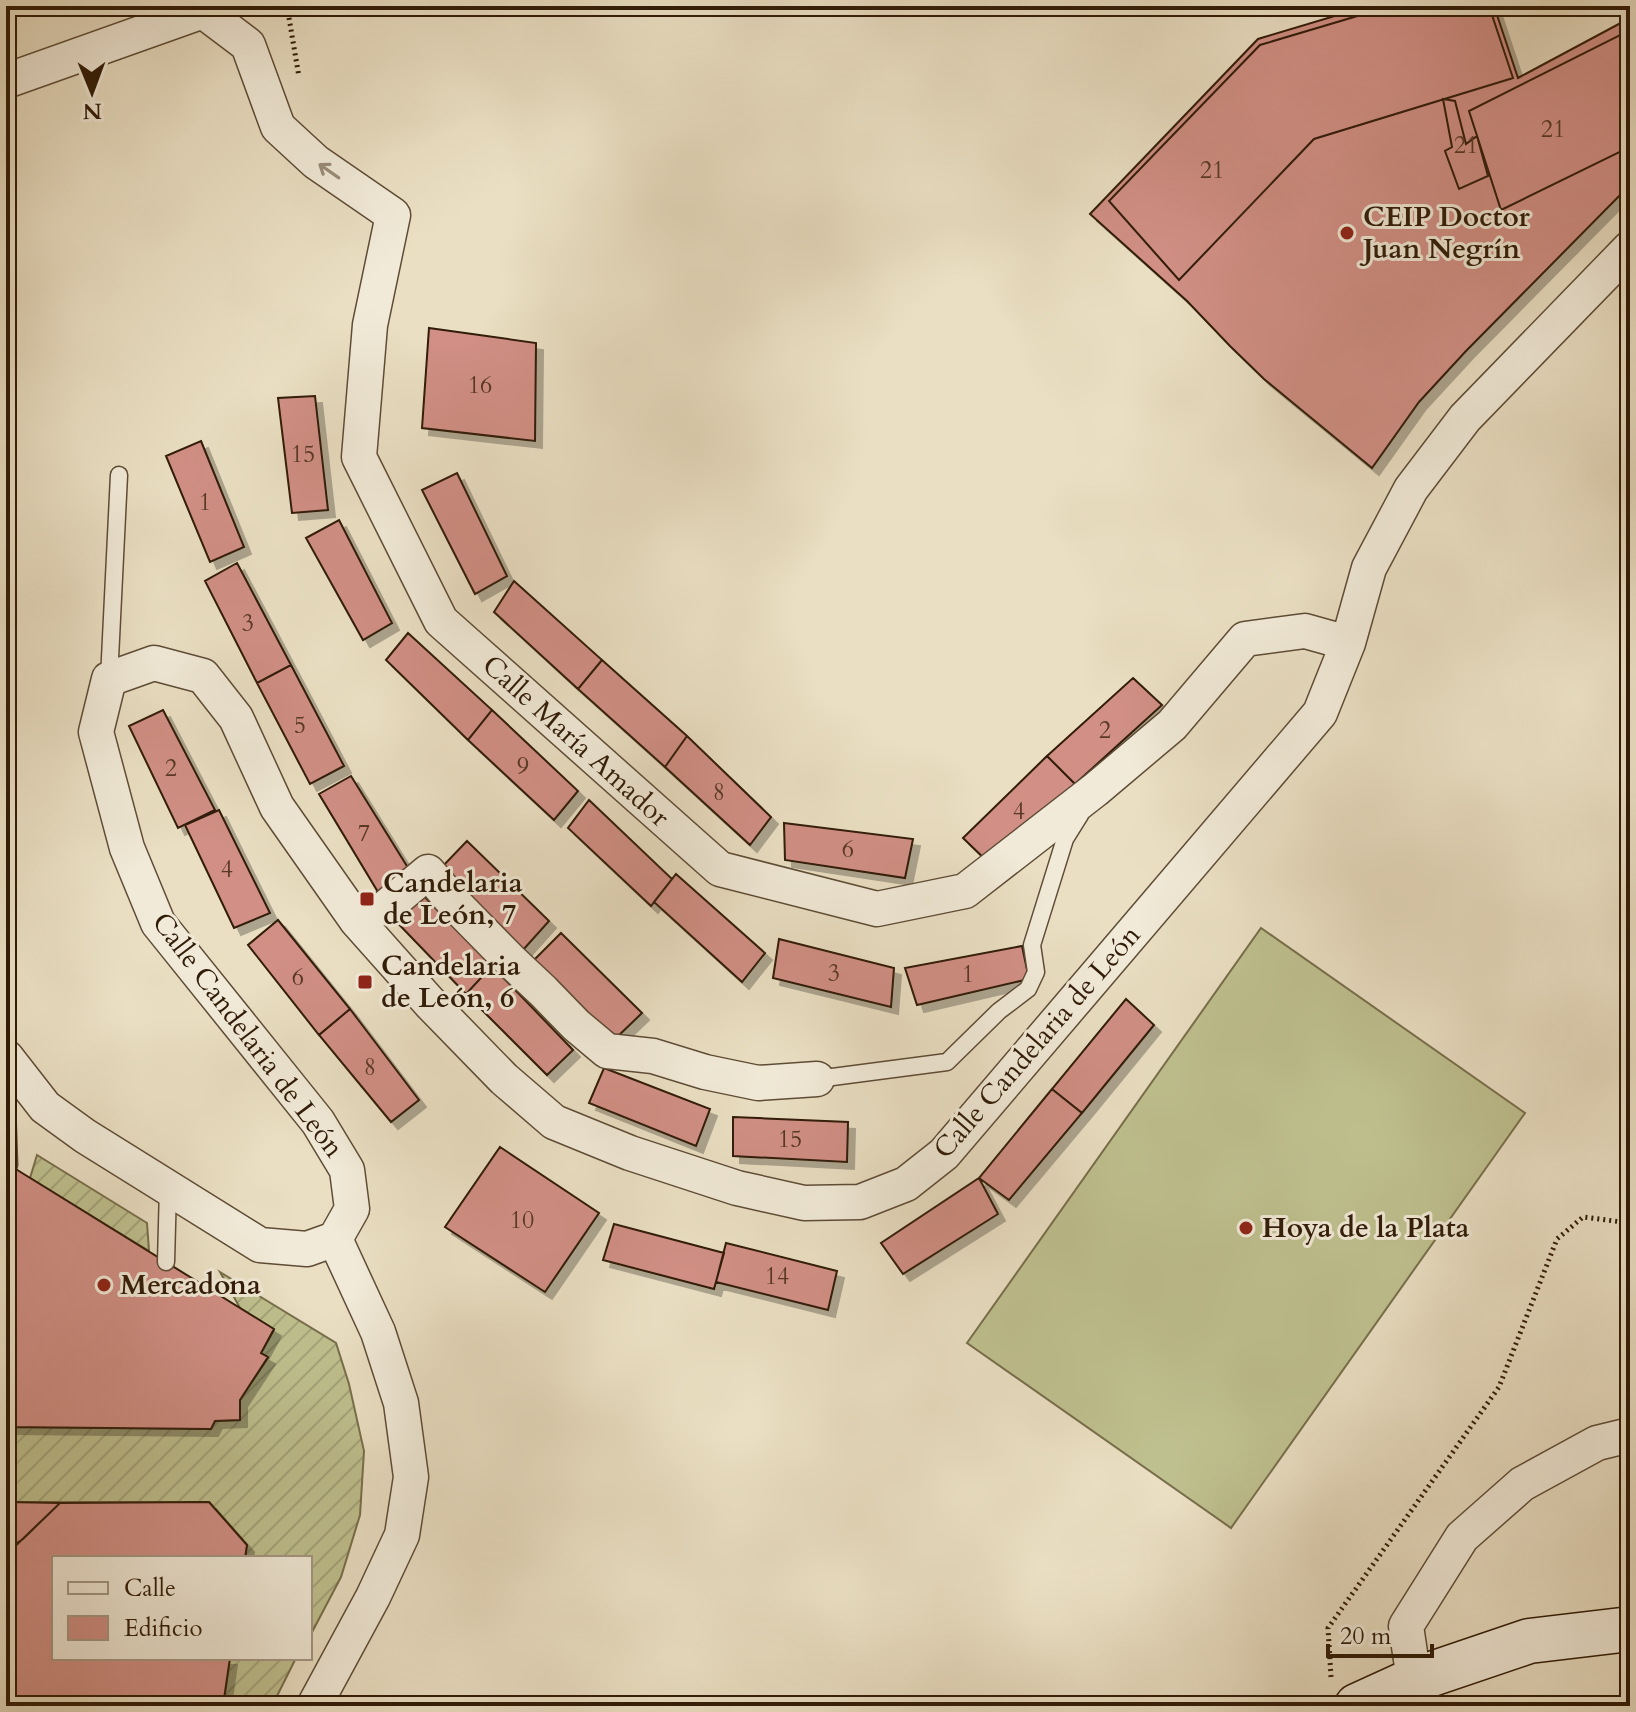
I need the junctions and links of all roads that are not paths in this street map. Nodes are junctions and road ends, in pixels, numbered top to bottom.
1 (199, 8) edge
2 (6, 81) edge
3 (1623, 259) edge
4 (119, 475) dead end
5 (1348, 643) junction
6 (109, 679) junction
7 (1095, 790) junction
8 (385, 908) dead end
9 (6, 1057) edge
10 (817, 1079) joint
11 (6, 1081) edge
12 (9, 1165) dead end
13 (168, 1188) junction
14 (335, 1239) junction
15 (166, 1262) dead end
16 (1630, 1435) edge
17 (1630, 1629) edge
18 (1414, 1680) junction
19 (1344, 1698) edge
20 (314, 1706) edge

1 - 2 street
7 -> 1 street, Calle María Amador
3 - 5 street, Calle Candelaria de León
4 - 6 lane
5 - 6 street, Calle Candelaria de León
5 - 7 street, Calle María Amador
6 - 14 street, Calle Candelaria de León
7 - 10 lane, Calle María Amador
8 - 10 street
9 - 13 street
11 - 12 lane
13 - 14 street
13 - 15 lane
14 - 20 street
16 - 18 street
17 - 18 street
18 - 19 street

